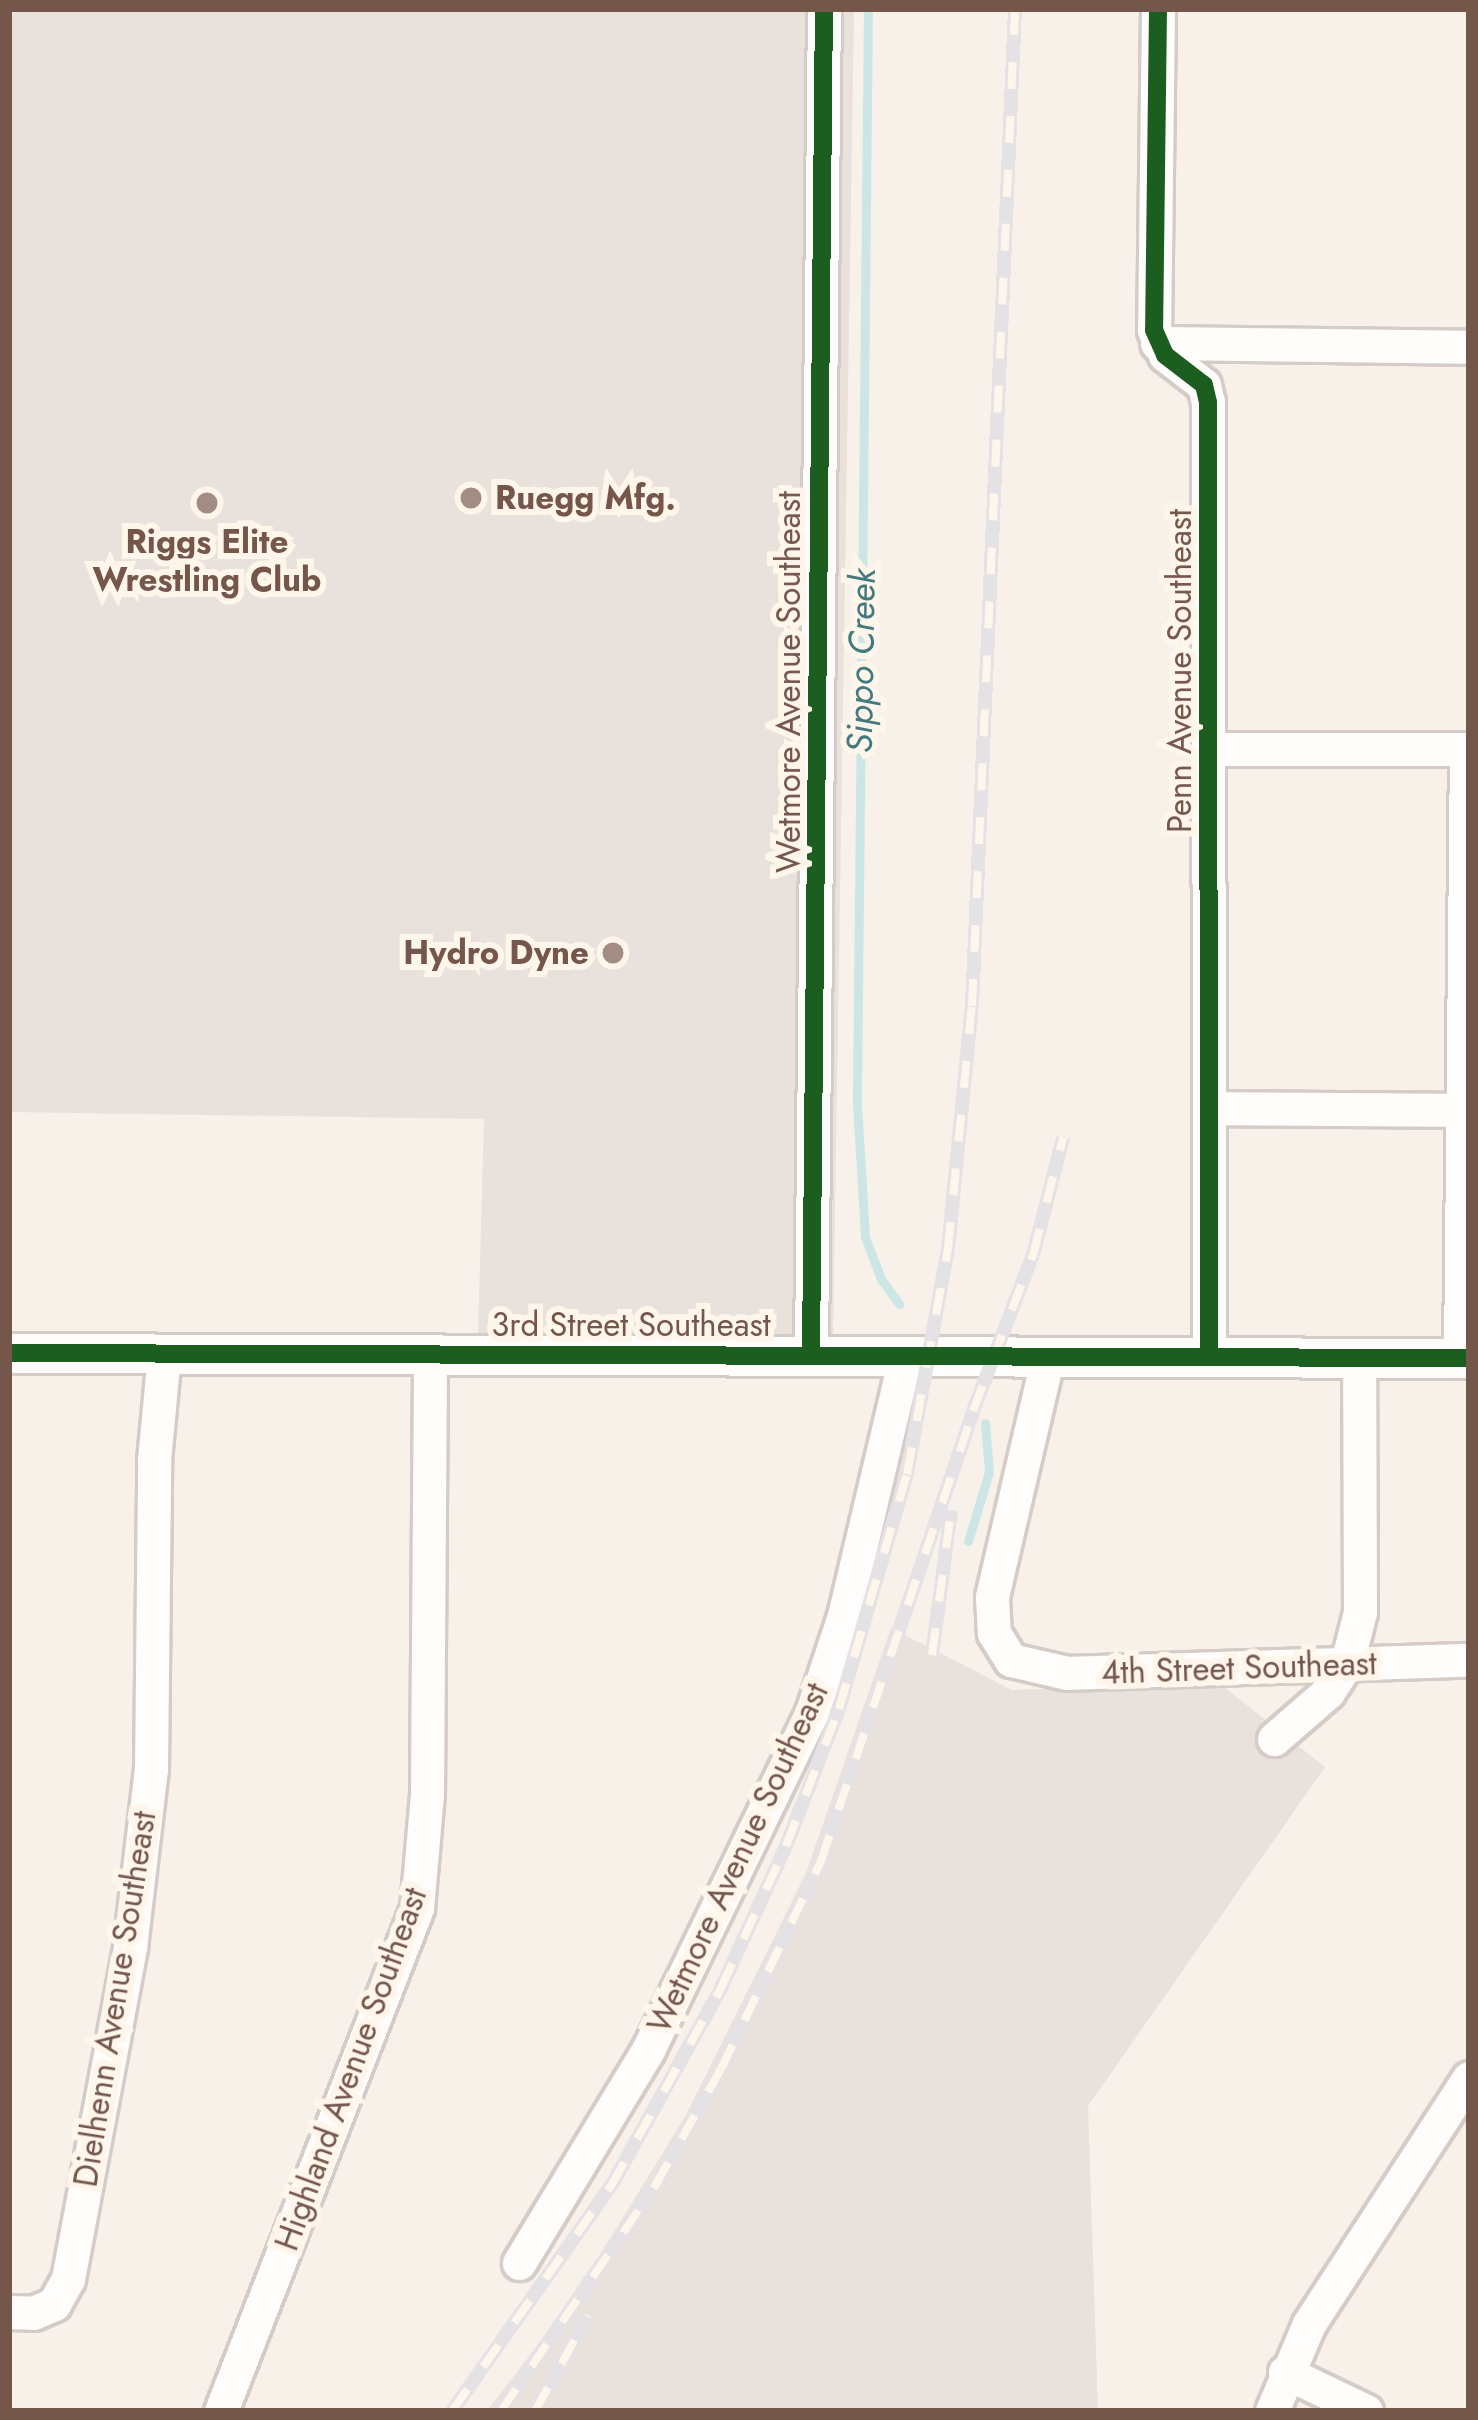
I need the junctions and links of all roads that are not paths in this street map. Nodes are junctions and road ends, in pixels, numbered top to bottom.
1 (824, 9) edge
2 (1158, 9) edge
3 (1157, 344) junction
4 (1469, 347) edge
5 (1210, 748) junction
6 (1468, 748) edge
7 (1210, 1108) junction
8 (1466, 1110) edge
9 (9, 1353) edge
10 (164, 1354) junction
11 (906, 1354) junction
12 (811, 1355) junction
13 (430, 1356) junction
14 (1048, 1356) junction
15 (1209, 1357) junction
16 (1359, 1358) junction
17 (1465, 1358) edge
18 (1469, 1660) edge
19 (1347, 1663) junction
20 (1274, 1739) dead end
21 (1469, 2078) edge
22 (519, 2263) dead end
23 (9, 2312) edge
24 (1285, 2372) junction
25 (221, 2411) edge
26 (1272, 2411) edge
27 (1366, 2411) edge

1 - 12 street, Wetmore Avenue Southeast
2 - 3 street
3 - 4 street
3 - 5 street, Penn Avenue Southeast
5 - 6 street
5 - 7 street, Penn Avenue Southeast
6 - 8 street
7 - 8 street
7 - 15 street, Penn Avenue Southeast
8 - 17 street
9 - 10 street, 3rd Street Southeast
10 - 13 street, 3rd Street Southeast
10 - 23 street, Dielhenn Avenue Southeast
11 - 12 street, 3rd Street Southeast
11 - 14 street, 3rd Street Southeast
11 - 22 street, Wetmore Avenue Southeast
12 - 13 street, 3rd Street Southeast
13 - 25 street, Highland Avenue Southeast
14 - 15 street, 3rd Street Southeast
14 - 19 street, 4th Street Southeast
15 - 16 street, 3rd Street Southeast
16 - 17 street, 3rd Street Southeast
16 - 19 street
18 - 19 street, 4th Street Southeast
19 - 20 street
21 - 24 street
24 - 26 street
24 - 27 street

